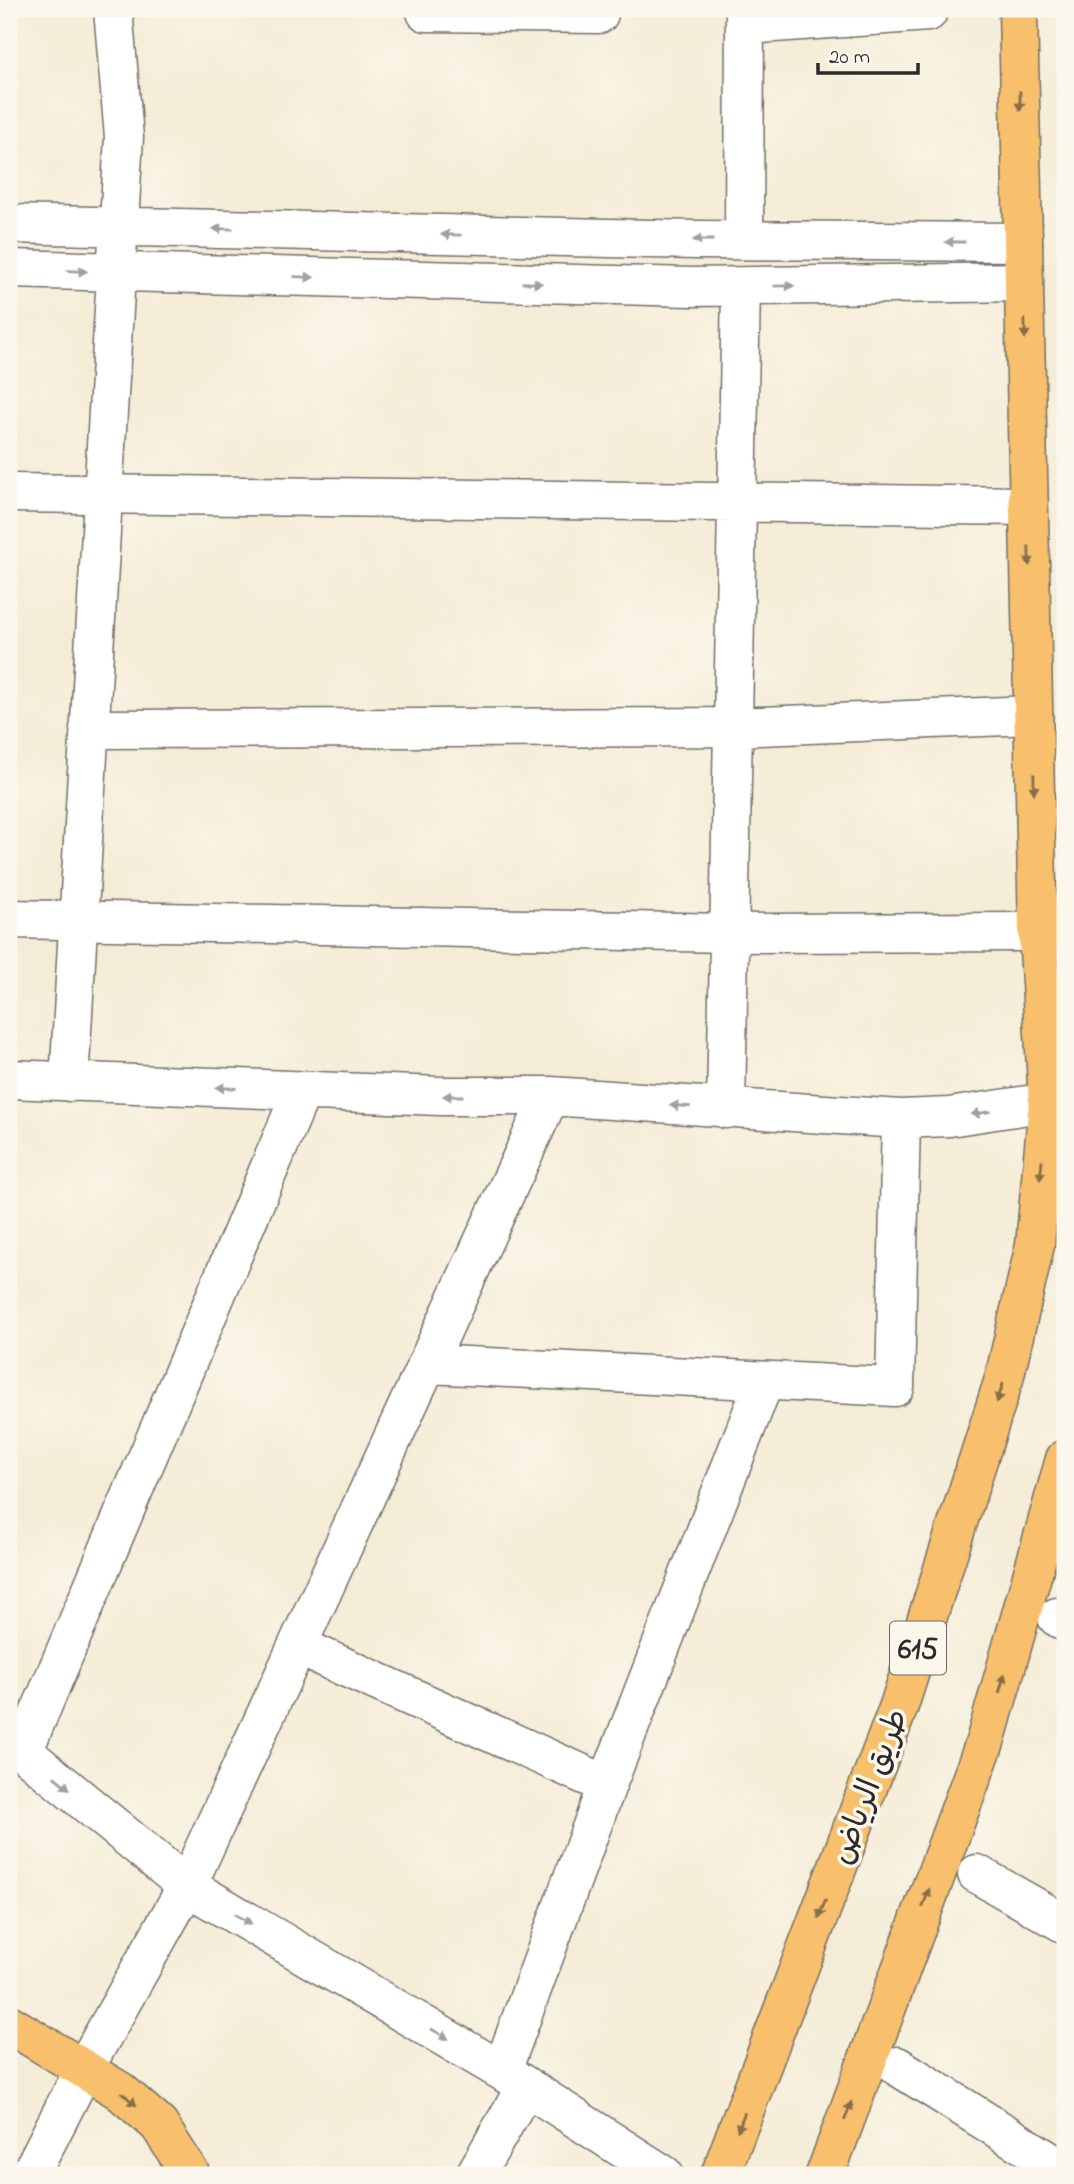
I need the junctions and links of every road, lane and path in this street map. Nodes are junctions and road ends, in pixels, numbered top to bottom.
1 (113, 9) edge
2 (426, 9) edge
3 (599, 9) edge
4 (1018, 9) edge
5 (928, 12) dead end
6 (745, 17) edge
7 (9, 224) edge
8 (118, 227) junction
9 (744, 240) junction
10 (1023, 242) junction
11 (9, 269) edge
12 (116, 272) junction
13 (1024, 282) junction
14 (741, 287) junction
15 (9, 493) edge
16 (103, 494) junction
17 (737, 503) junction
18 (1028, 506) junction
19 (1033, 715) junction
20 (733, 726) junction
21 (89, 729) junction
22 (9, 919) edge
23 (78, 922) junction
24 (1038, 932) junction
25 (729, 933) junction
26 (69, 1082) junction
27 (11, 1084) edge
28 (302, 1091) junction
29 (550, 1096) junction
30 (1057, 1101) edge
31 (726, 1110) junction
32 (901, 1119) junction
33 (428, 1364) junction
34 (764, 1382) junction
35 (1065, 1459) edge
36 (298, 1646) junction
37 (16, 1746) edge
38 (607, 1785) junction
39 (978, 1874) dead end
40 (187, 1886) junction
41 (1065, 1924) edge
42 (9, 2024) edge
43 (897, 2066) dead end
44 (84, 2069) junction
45 (513, 2080) junction
46 (1065, 2171) edge
47 (30, 2175) edge
48 (191, 2175) edge
49 (475, 2175) edge
50 (664, 2175) edge
51 (720, 2175) edge
52 (825, 2175) edge

1 - 8 street
2 - 3 street
4 -> 10 main road, طريق الرياض
5 - 6 street
6 - 9 street
7 - 8 street
9 -> 8 street
8 - 12 street
10 -> 9 street
10 - 13 main road, طريق الرياض
11 -> 12 street
12 -> 14 street
12 - 16 street
14 -> 13 street
13 -> 18 main road, طريق الرياض
14 - 17 street
15 - 16 street
16 - 17 street
16 - 21 street
17 - 18 street
17 - 20 street
18 -> 19 main road, طريق الرياض
19 - 20 street
19 -> 24 main road, طريق الرياض
20 - 21 street
20 - 25 street
21 - 23 street
22 - 23 street
23 - 25 street
23 - 26 street
24 - 25 street
24 - 30 main road, طريق الرياض
25 - 31 street
26 - 27 street
28 -> 26 street
29 -> 28 street
28 - 37 street
31 -> 29 street
29 - 33 street
30 -> 32 street
30 -> 51 main road, طريق الرياض / 615
31 - 32 street
32 - 34 street
33 - 34 street
33 - 36 street
34 - 38 street
52 -> 35 main road
36 - 38 street
36 - 40 street
37 -> 40 street
38 - 45 street
39 - 41 street
40 - 44 street
40 -> 45 street
42 - 44 main road
43 - 46 street
44 - 47 street
44 -> 48 main road
45 - 49 street
45 - 50 street

